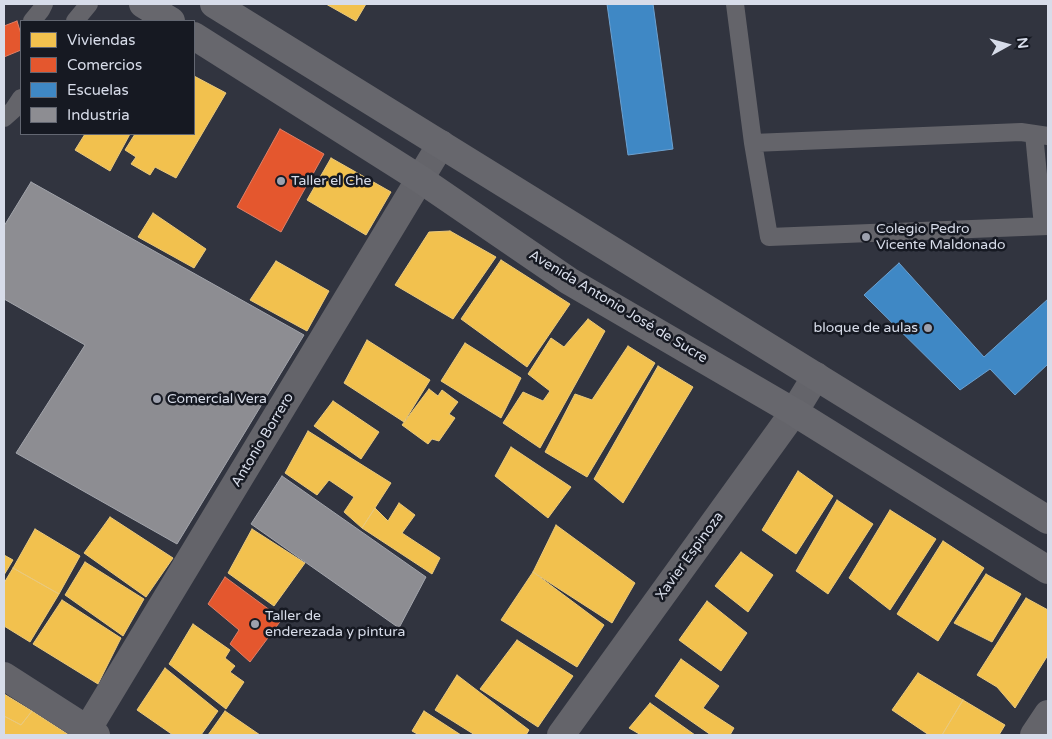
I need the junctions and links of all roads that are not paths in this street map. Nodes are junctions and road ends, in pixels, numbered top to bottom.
1 (44, 4) edge
2 (89, 4) edge
3 (143, 4) edge
4 (214, 4) edge
5 (734, 4) edge
6 (33, 20) edge
7 (76, 20) edge
8 (169, 20) edge
9 (195, 37) edge
10 (20, 100) edge
11 (4, 118) edge
12 (1041, 135) edge
13 (753, 143) junction
14 (441, 144) junction
15 (420, 179) junction
16 (1046, 226) edge
17 (816, 376) junction
18 (794, 412) junction
19 (1048, 520) edge
20 (1048, 570) edge
21 (4, 676) edge
22 (1048, 714) edge
23 (89, 734) edge
24 (561, 735) edge
25 (1034, 735) edge

1 - 6 lane
2 - 7 lane
3 - 8 main road
4 - 14 main road
5 - 13 lane
9 - 15 main road, Avenida Antonio José de Sucre
10 - 11 lane
12 - 13 lane
12 - 16 lane
13 - 16 lane
14 - 15 street, Antonio Borrero
14 - 17 main road
15 - 18 main road, Avenida Antonio José de Sucre
15 - 23 street, Antonio Borrero
17 - 18 street, Xavier Espinoza
17 - 19 main road
18 - 20 main road, Avenida Antonio José de Sucre
18 - 24 street, Xavier Espinoza
21 - 23 street
22 - 25 street

